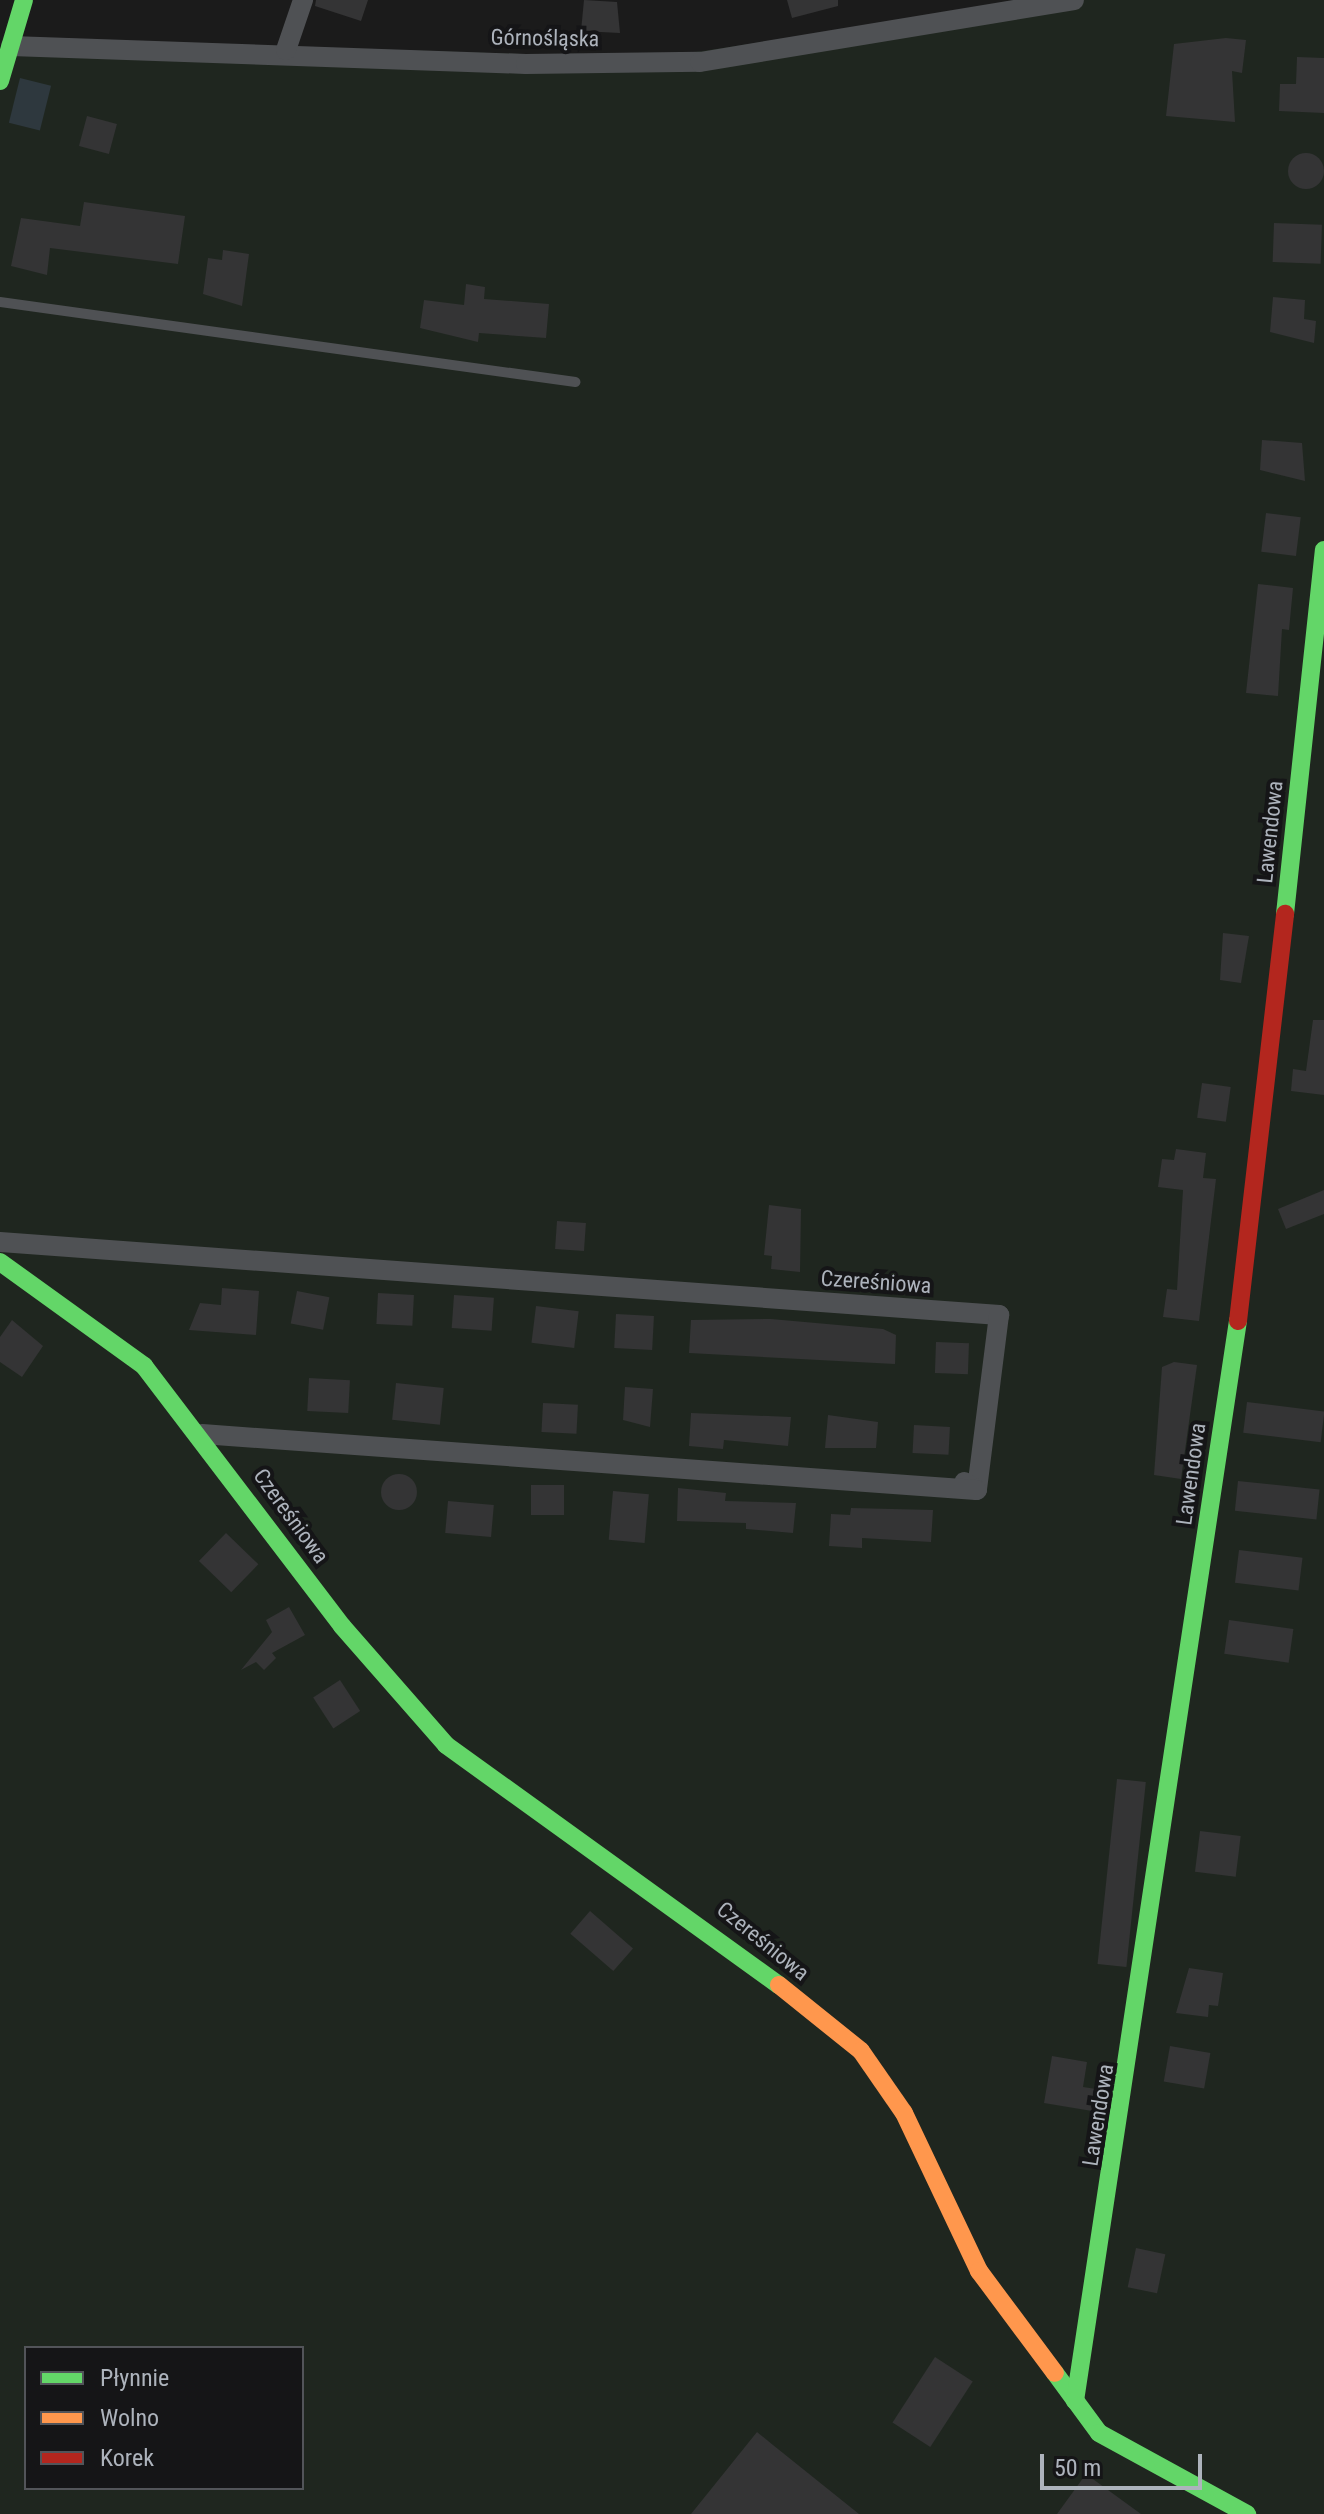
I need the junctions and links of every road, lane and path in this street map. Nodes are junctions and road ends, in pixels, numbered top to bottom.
1 (24, 0) edge
2 (303, 0) edge
3 (1074, 0) edge
4 (11, 46) junction
5 (286, 50) junction
6 (0, 81) edge
7 (0, 302) edge
8 (575, 382) dead end
9 (1324, 550) edge
10 (0, 1242) edge
11 (0, 1262) edge
12 (202, 1434) junction
13 (1075, 2401) junction
14 (1247, 2514) edge

1 - 4 street
2 - 5 street
3 - 5 street, Górnośląska
4 - 5 street, Górnośląska
4 - 6 street
7 - 8 lane
9 - 13 street, Lawendowa
10 - 12 street, Czereśniowa
11 - 12 street, Czereśniowa
12 - 13 street, Czereśniowa
13 - 14 street, Czereśniowa

